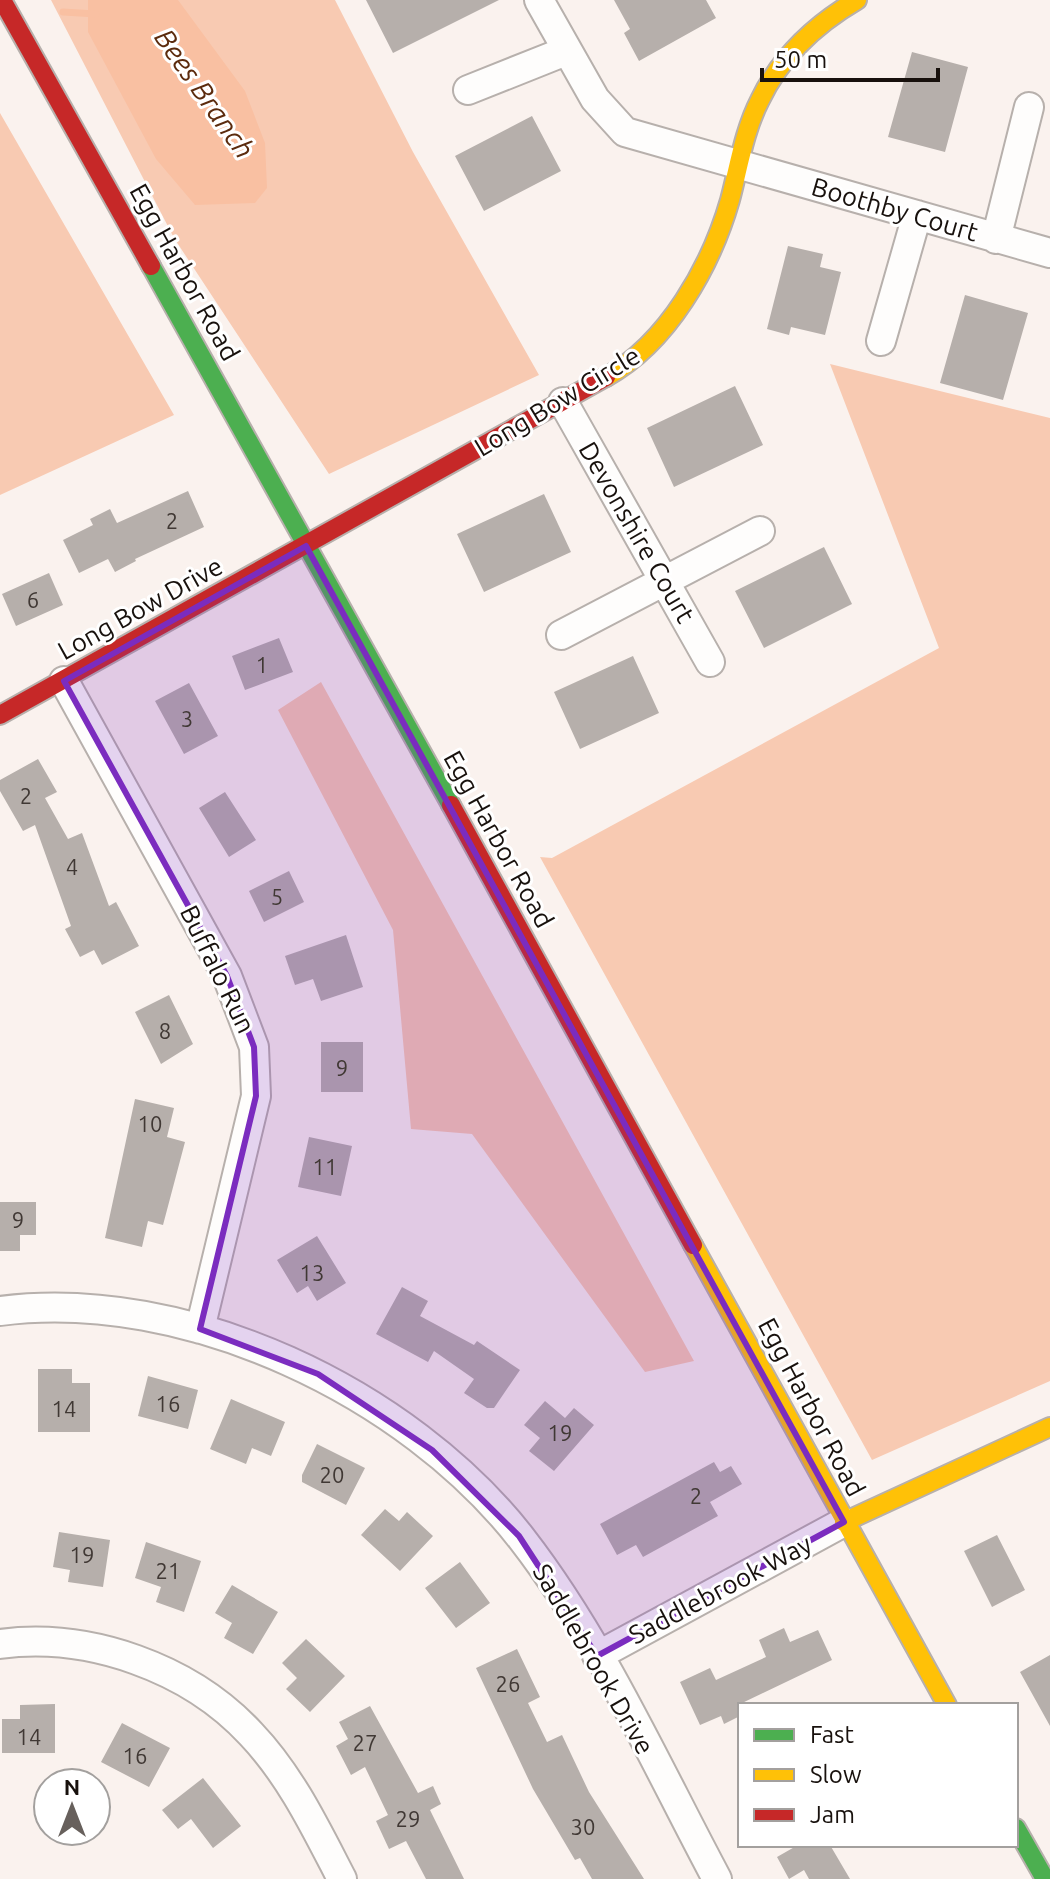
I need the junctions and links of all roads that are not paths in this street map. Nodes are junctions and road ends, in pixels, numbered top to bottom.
1 (2, 0) edge
2 (539, 0) edge
3 (857, 0) edge
4 (817, 10) edge
5 (566, 51) junction
6 (468, 90) dead end
7 (1029, 107) dead end
8 (739, 166) junction
9 (917, 215) junction
10 (996, 239) junction
11 (1050, 253) edge
12 (881, 341) dead end
13 (563, 402) junction
14 (760, 531) dead end
15 (306, 546) junction
16 (665, 580) junction
17 (561, 635) dead end
18 (710, 662) dead end
19 (64, 681) junction
20 (0, 715) edge
21 (0, 1311) edge
22 (200, 1329) junction
23 (1050, 1427) edge
24 (844, 1522) junction
25 (0, 1644) edge
26 (597, 1656) junction
27 (946, 1703) edge
28 (1018, 1832) edge
29 (342, 1879) edge
30 (717, 1879) edge
31 (1045, 1879) edge

1 - 15 main road, Egg Harbor Road
2 - 5 street, Boothby Court
3 - 4 main road, Long Bow Circle
4 - 8 main road, Long Bow Circle
5 - 6 street
5 - 8 street, Boothby Court
7 - 10 street
8 - 9 street, Boothby Court
8 - 13 main road, Long Bow Circle
9 - 10 street, Boothby Court
9 - 12 street
10 - 11 street, Boothby Court
13 - 15 main road, Long Bow Circle
13 - 16 street, Devonshire Court
14 - 16 street
15 - 19 main road, Long Bow Drive
15 - 24 main road, Egg Harbor Road
16 - 17 street
16 - 18 street, Devonshire Court
19 - 20 main road, Long Bow Drive
19 - 22 street, Buffalo Run
21 - 22 street, Saddlebrook Drive
22 - 26 street, Saddlebrook Drive
23 - 24 main road
24 - 26 street, Saddlebrook Way
24 - 27 main road, Egg Harbor Road
25 - 29 street
26 - 30 street, Saddlebrook Drive
28 - 31 main road

